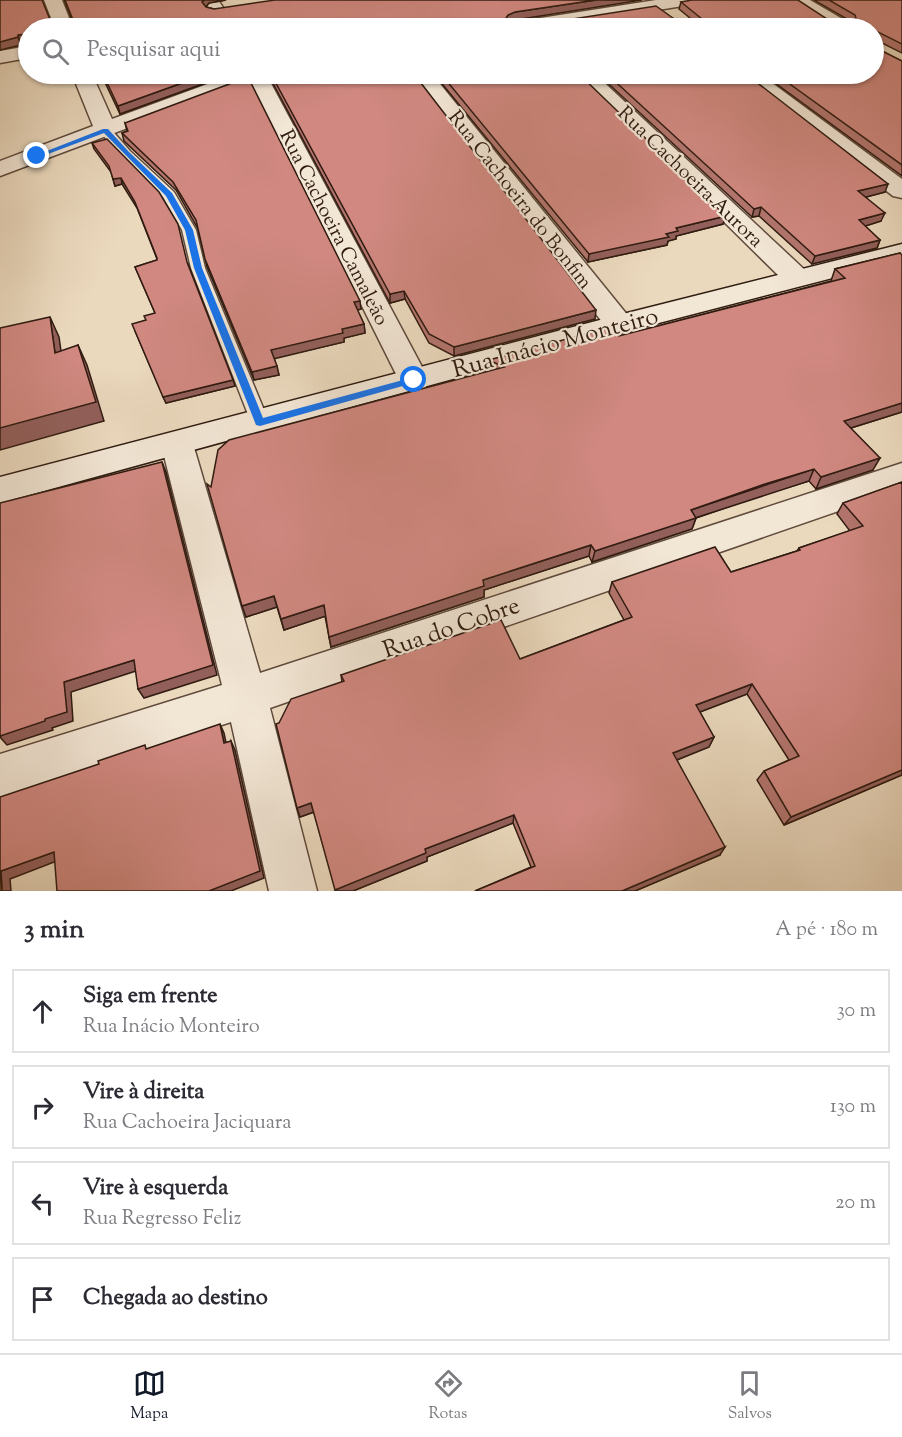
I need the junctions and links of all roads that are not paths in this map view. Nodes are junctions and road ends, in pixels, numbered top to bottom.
1 (53, 0) edge
2 (688, 0) edge
3 (797, 0) edge
4 (212, 4) edge
5 (659, 5) junction
6 (236, 6) edge
7 (60, 18) edge
8 (221, 18) edge
9 (586, 18) edge
10 (676, 18) edge
11 (827, 18) edge
12 (18, 54) edge
13 (0, 57) edge
14 (86, 84) edge
15 (227, 84) edge
16 (259, 84) edge
17 (430, 84) edge
18 (594, 84) edge
19 (761, 84) edge
20 (105, 130) junction
21 (0, 169) edge
22 (902, 190) edge
23 (897, 255) edge
24 (797, 278) junction
25 (619, 324) junction
26 (414, 380) junction
27 (260, 422) junction
28 (177, 444) junction
29 (902, 476) edge
30 (0, 489) edge
31 (246, 697) junction
32 (0, 776) edge
33 (293, 891) edge

1 - 7 street
2 - 5 street
3 - 11 street
4 - 6 street
4 - 8 street
5 - 9 street
5 - 10 street
12 - 13 street
14 - 20 street
15 - 20 street
16 - 26 street, Rua Cachoeira Camaleão
17 - 25 street, Rua Cachoeira do Bonfim
18 - 24 street, Rua Cachoeira Aurora
19 - 22 street
20 - 21 street
20 - 27 lane
23 - 24 street, Rua Inácio Monteiro
24 - 25 street, Rua Inácio Monteiro
25 - 26 street, Rua Inácio Monteiro
26 - 27 street, Rua Inácio Monteiro
27 - 28 street, Rua Inácio Monteiro
28 - 30 street, Rua Inácio Monteiro
28 - 31 street
29 - 31 street, Rua do Cobre
31 - 32 street, Rua do Cobre
31 - 33 street

